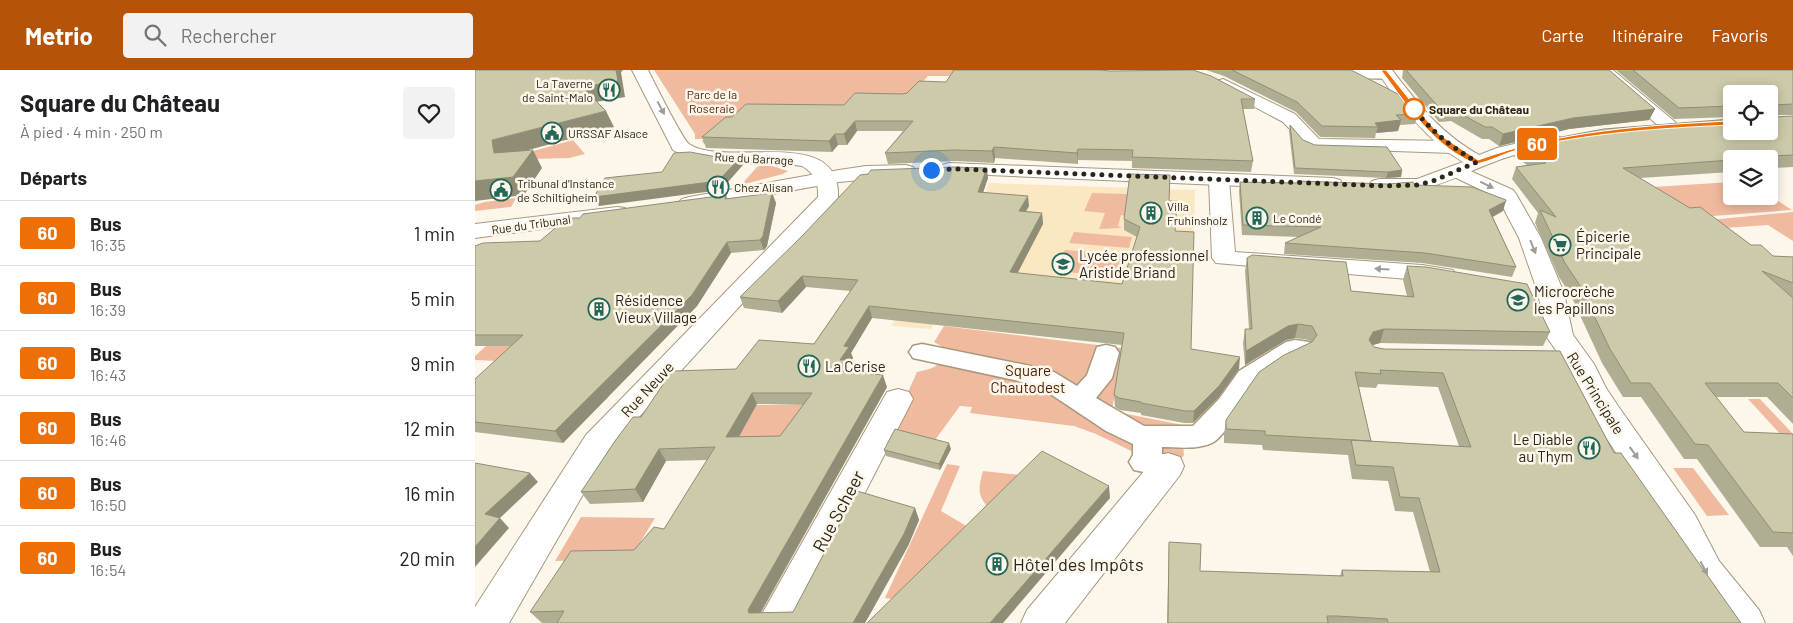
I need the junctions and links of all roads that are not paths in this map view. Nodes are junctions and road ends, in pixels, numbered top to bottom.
1 (640, 70) edge
2 (1340, 70) edge
3 (1604, 70) edge
4 (1386, 72) edge
5 (1210, 78) edge
6 (1691, 125) edge
7 (1669, 126) junction
8 (1643, 129) edge
9 (1566, 139) edge
10 (1452, 147) junction
11 (1477, 162) junction
12 (1457, 171) junction
13 (825, 178) junction
14 (1219, 180) junction
15 (673, 205) edge
16 (634, 210) edge
17 (475, 232) edge
18 (1468, 279) edge
19 (1524, 288) edge
20 (1551, 293) junction
21 (1300, 348) edge
22 (922, 352) dead end
23 (1106, 353) dead end
24 (1543, 356) edge
25 (1573, 356) junction
26 (898, 399) dead end
27 (1079, 400) junction
28 (1147, 437) junction
29 (1168, 466) joint
30 (487, 623) edge
31 (777, 623) edge
32 (1041, 623) edge
33 (1745, 623) edge

1 -> 13 street, Rue du Barrage
2 - 4 street
3 - 7 street
4 - 10 street
5 - 10 street
6 - 7 street
7 - 8 street
9 - 11 street
10 - 11 street
11 - 12 street
12 - 14 street
12 -> 20 street, Rue Principale
13 - 14 street
13 - 15 street
13 - 30 street, Rue Neuve
18 -> 14 street
16 - 17 street, Rue du Tribunal
19 - 20 street
20 - 25 street, Rue Principale
21 - 28 street
22 - 27 street
23 - 27 street
24 - 25 street
25 -> 33 street, Rue Principale
26 - 31 street, Rue Scheer
27 - 28 street
28 - 29 street
29 - 32 street

